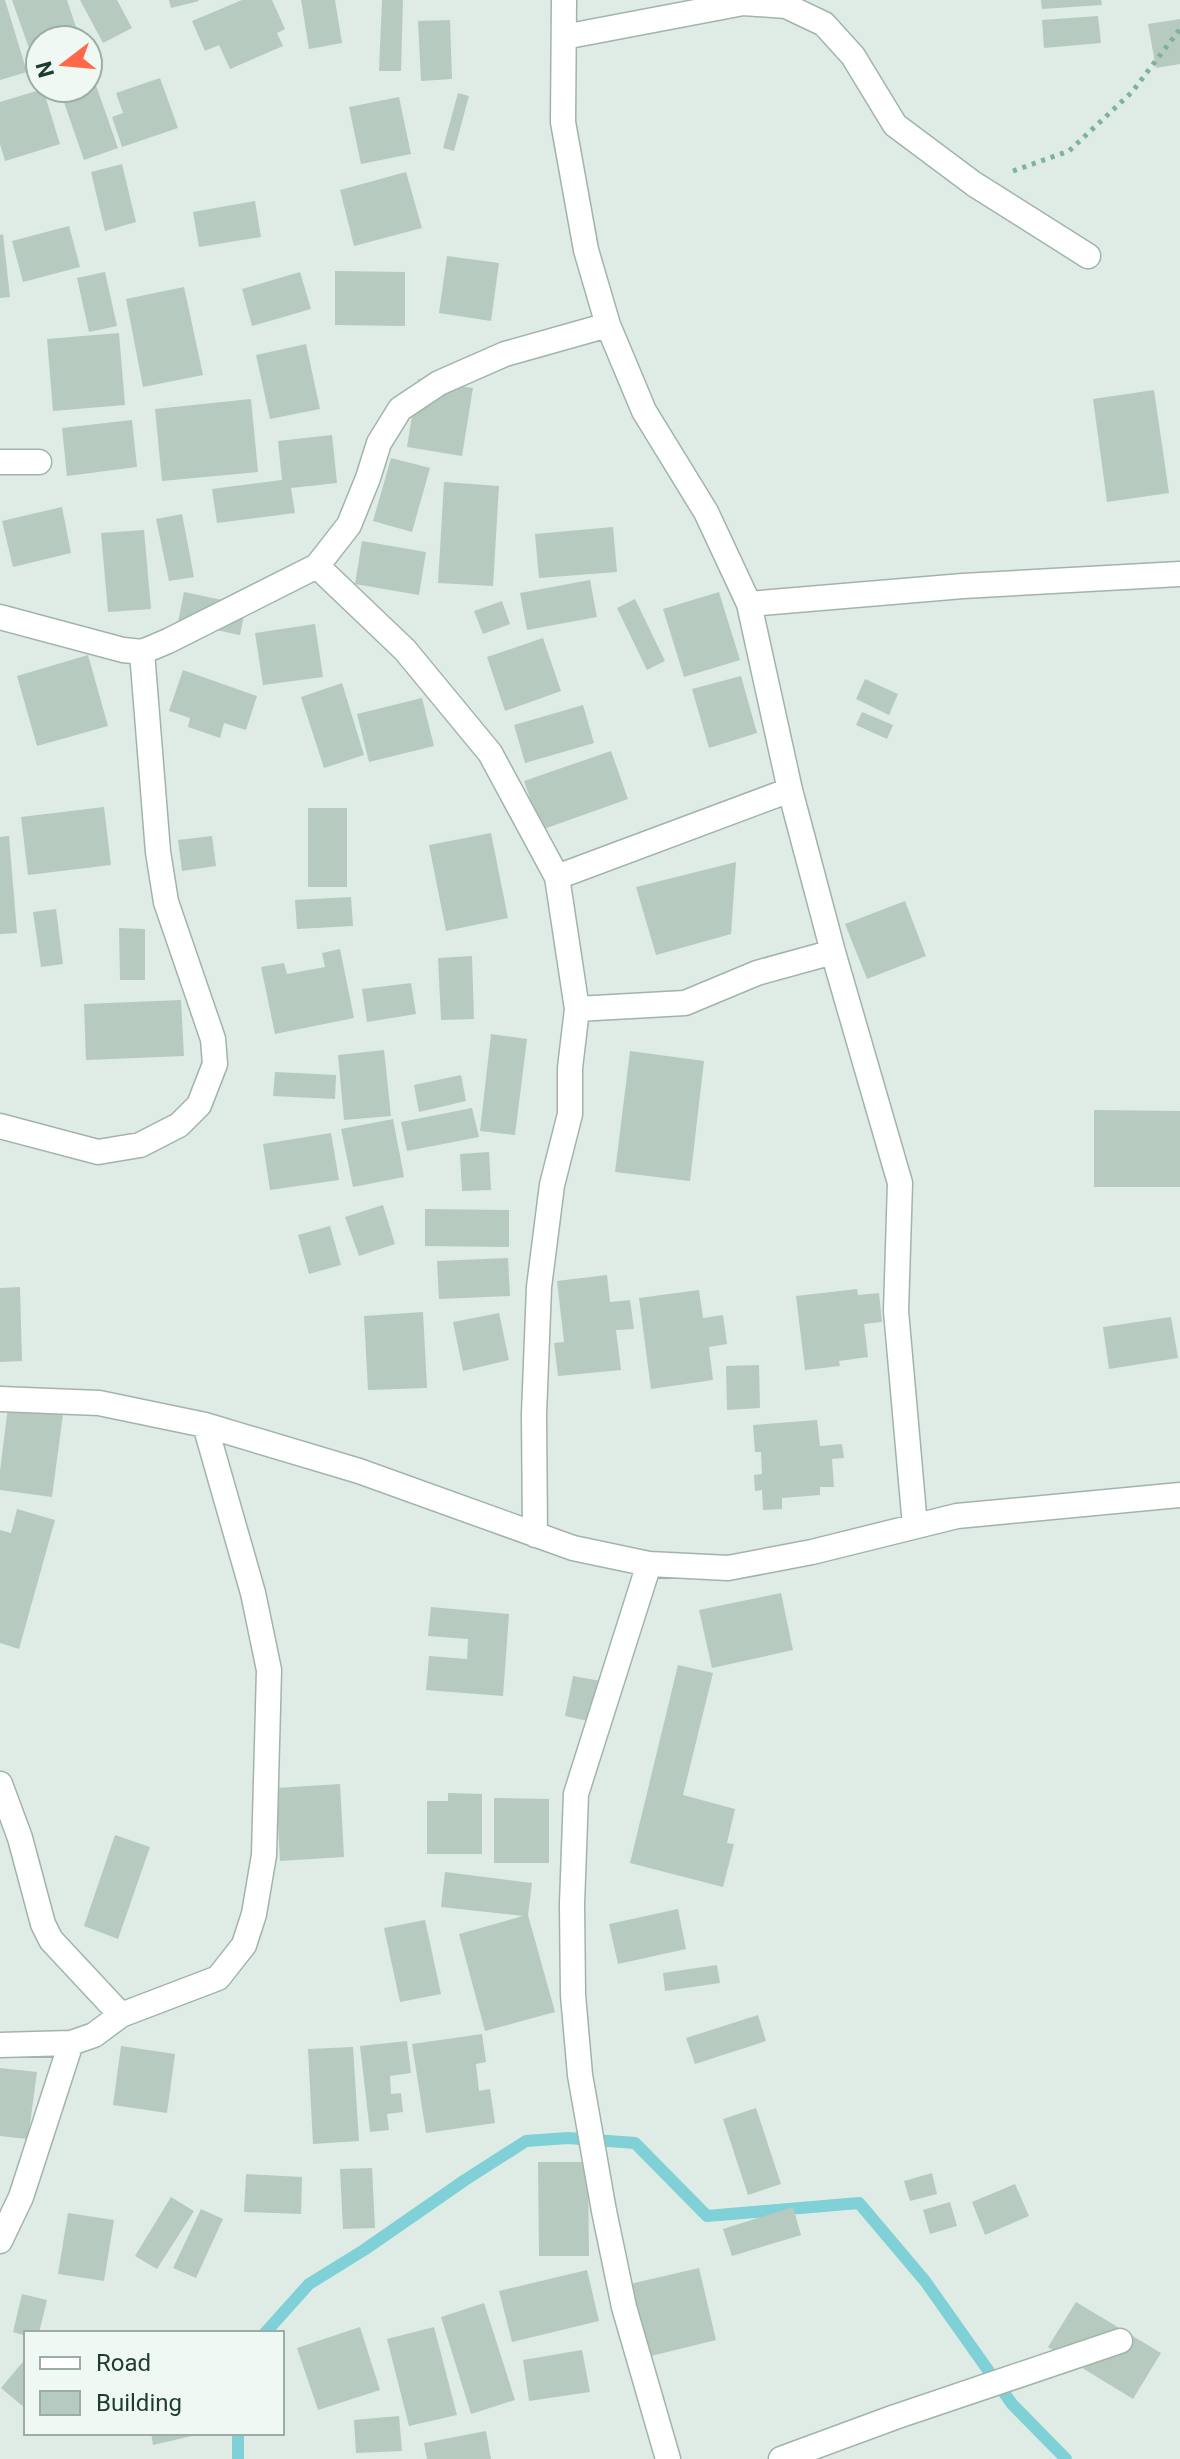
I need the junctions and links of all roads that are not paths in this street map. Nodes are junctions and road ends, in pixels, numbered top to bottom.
1 (564, 0) edge
2 (813, 8) edge
3 (564, 37) junction
4 (1088, 256) dead end
5 (608, 325) junction
6 (0, 462) edge
7 (39, 462) dead end
8 (317, 566) junction
9 (1180, 574) edge
10 (749, 604) junction
11 (0, 617) edge
12 (142, 652) junction
13 (790, 790) junction
14 (557, 877) junction
15 (833, 952) junction
16 (577, 1009) junction
17 (0, 1126) edge
18 (0, 1399) edge
19 (205, 1425) junction
20 (1180, 1495) edge
21 (915, 1526) junction
22 (535, 1535) junction
23 (649, 1564) junction
24 (0, 1784) edge
25 (121, 2015) junction
26 (71, 2043) junction
27 (0, 2045) edge
28 (0, 2241) edge
29 (1120, 2341) dead end
30 (668, 2459) edge
31 (781, 2459) edge

1 - 3 street
2 - 3 street
2 - 4 street
3 - 5 street
5 - 8 street
5 - 10 street
6 - 7 street
8 - 12 street
8 - 14 street
9 - 10 street
10 - 13 street
11 - 12 street
12 - 17 street
13 - 14 street
13 - 15 street
14 - 16 street
15 - 16 street
15 - 21 street
16 - 22 street
18 - 19 street
19 - 22 street
19 - 25 street
20 - 21 street
21 - 23 street
22 - 23 street
23 - 30 street
24 - 25 street
25 - 26 street
26 - 27 street
26 - 28 street
29 - 31 street

